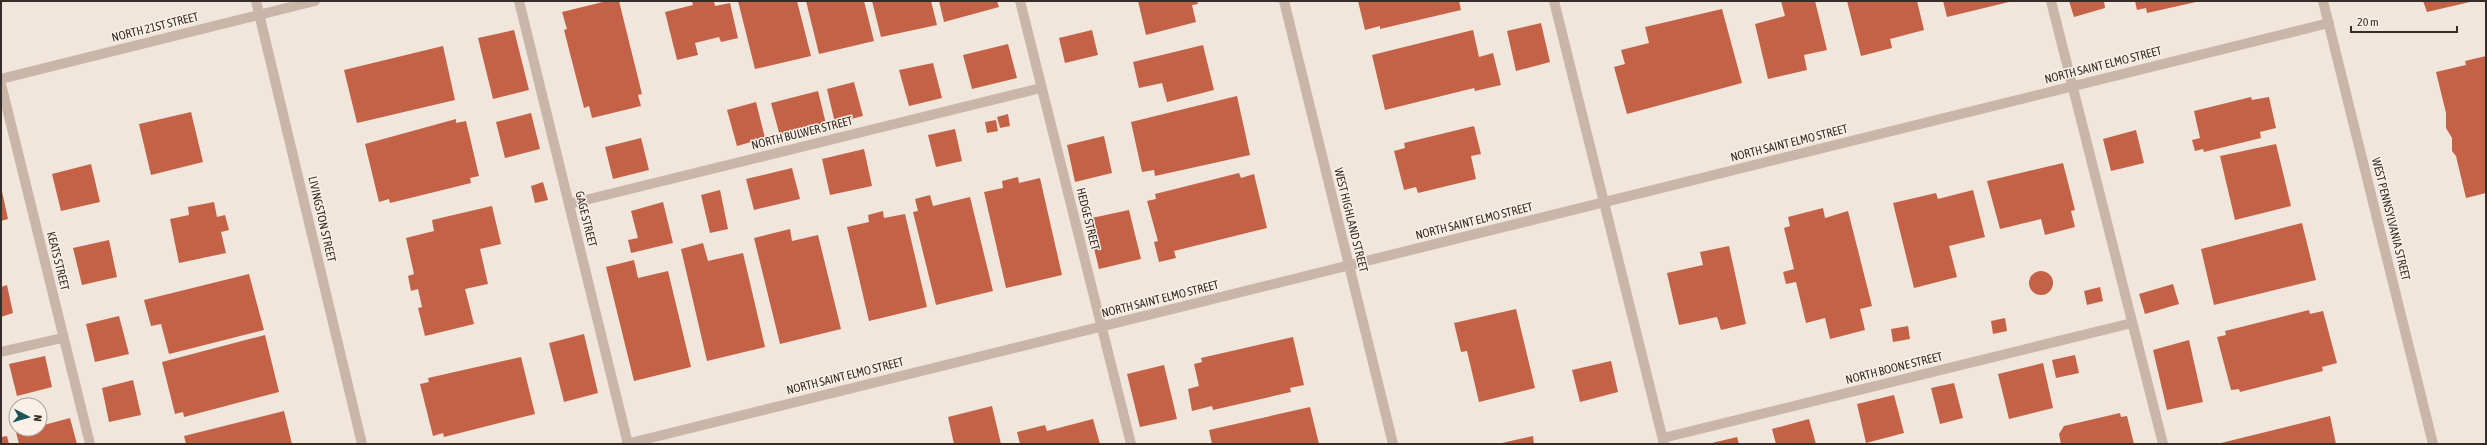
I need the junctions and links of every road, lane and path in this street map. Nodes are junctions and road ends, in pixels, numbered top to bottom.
1 (256, 1) edge
2 (315, 1) edge
3 (519, 1) edge
4 (1020, 1) edge
5 (1284, 1) edge
6 (1554, 1) edge
7 (2050, 1) edge
8 (2323, 1) edge
9 (260, 14) junction
10 (2329, 23) junction
11 (1, 79) edge
12 (1, 84) edge
13 (2072, 86) junction
14 (1041, 88) junction
15 (1604, 202) junction
16 (569, 204) junction
17 (1348, 266) junction
18 (2132, 323) junction
19 (1102, 326) junction
20 (62, 338) junction
21 (1, 352) edge
22 (1663, 441) edge
23 (90, 444) edge
24 (362, 444) edge
25 (627, 444) edge
26 (1131, 444) edge
27 (1392, 444) edge
28 (2163, 444) edge
29 (2433, 444) edge

1 - 9 street, LIVINGSTON STREET
2 - 9 street, NORTH 21ST STREET
3 - 16 street, GAGE STREET
4 - 14 street, HEDGE STREET
5 - 17 street, WEST HIGHLAND STREET
6 - 15 street
7 - 13 street
8 - 10 street, WEST PENNSYLVANIA STREET
9 - 11 street, NORTH 21ST STREET
9 - 24 street, LIVINGSTON STREET
10 - 13 street, NORTH SAINT ELMO STREET
10 - 29 street, WEST PENNSYLVANIA STREET
12 - 20 street, KEATS STREET
13 - 15 street, NORTH SAINT ELMO STREET
13 - 18 street
14 - 16 street, NORTH BULWER STREET
14 - 19 street, HEDGE STREET
15 - 17 street, NORTH SAINT ELMO STREET
15 - 22 street
16 - 25 street, GAGE STREET
17 - 19 street, NORTH SAINT ELMO STREET
17 - 27 street, WEST HIGHLAND STREET
18 - 22 street, NORTH BOONE STREET
18 - 28 street
19 - 25 street, NORTH SAINT ELMO STREET
19 - 26 street, HEDGE STREET
20 - 21 street
20 - 23 street, KEATS STREET

